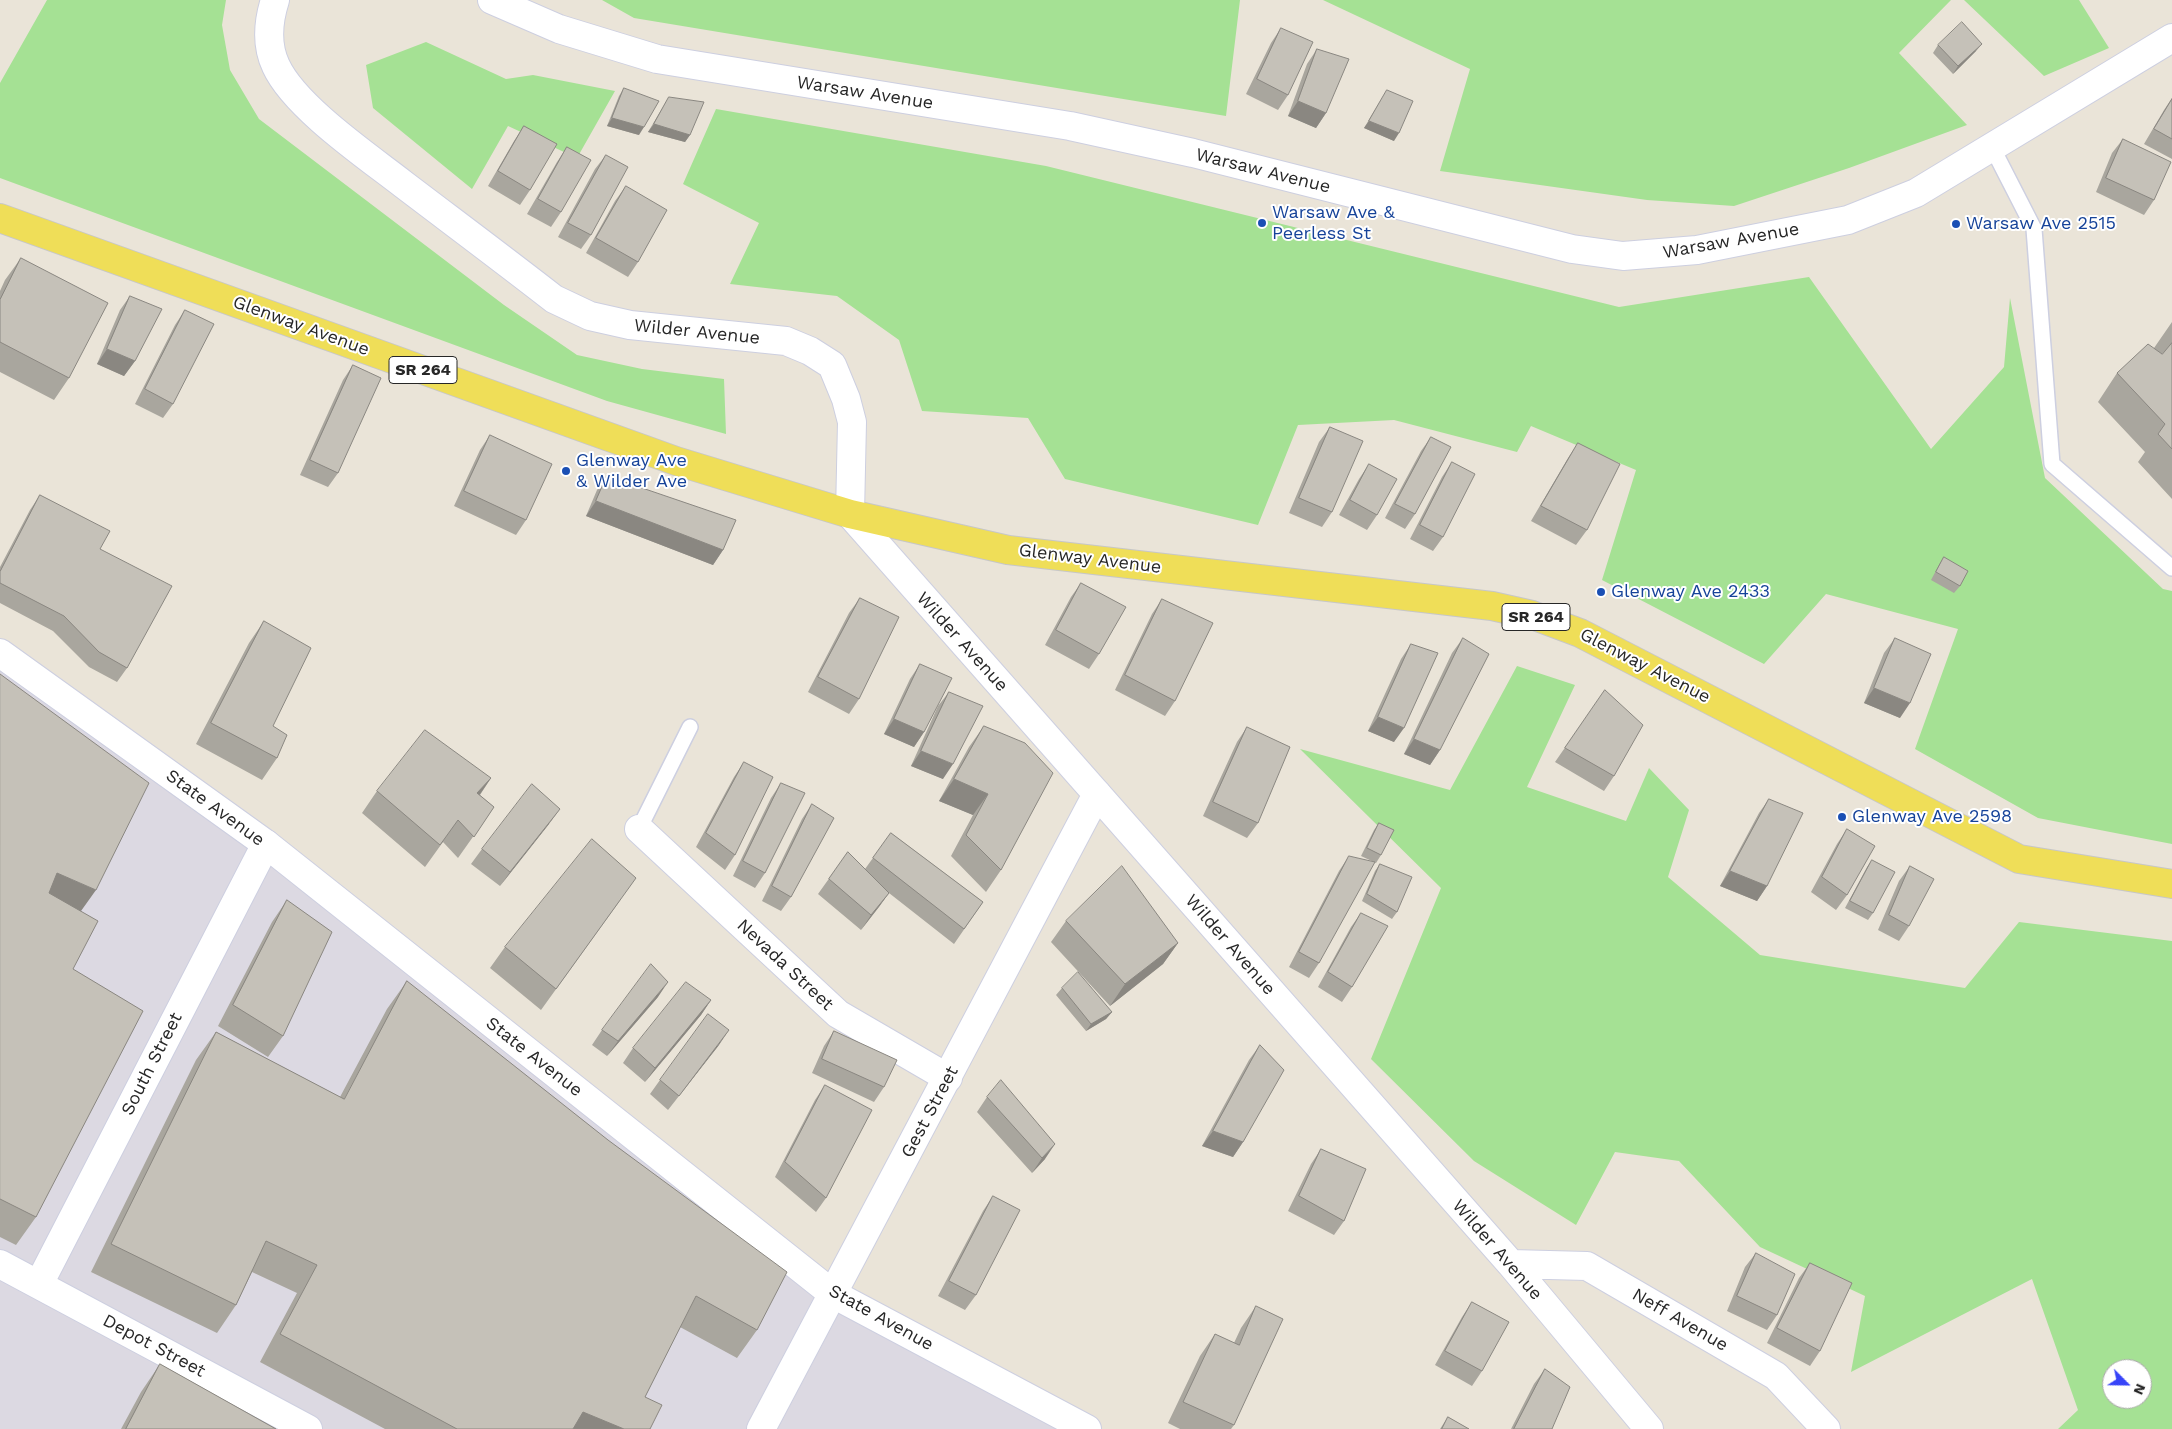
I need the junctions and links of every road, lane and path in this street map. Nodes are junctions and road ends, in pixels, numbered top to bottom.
1 (276, 0) edge
2 (492, 0) edge
3 (2172, 38) edge
4 (1992, 147) junction
5 (0, 218) edge
6 (850, 514) junction
7 (2172, 568) edge
8 (0, 653) edge
9 (690, 726) dead end
10 (1097, 794) junction
11 (639, 829) joint
12 (266, 844) junction
13 (2172, 884) edge
14 (948, 1078) junction
15 (0, 1264) edge
16 (1511, 1264) junction
17 (39, 1284) junction
18 (833, 1294) junction
19 (308, 1429) edge
20 (761, 1429) edge
21 (1087, 1429) edge
22 (1649, 1429) edge
23 (1826, 1429) edge

1 - 6 main road, Wilder Avenue
2 - 4 main road, Warsaw Avenue
3 - 4 main road, Warsaw Avenue
4 - 7 lane
5 - 6 main road, Glenway Avenue / SR 264
6 - 10 main road, Wilder Avenue
6 - 13 main road, Glenway Avenue / SR 264
8 - 12 main road, State Avenue
9 - 11 lane
10 - 14 main road, Gest Street
10 - 16 main road, Wilder Avenue
11 - 14 main road, Nevada Street
12 - 17 main road, South Street
12 - 18 main road, State Avenue
14 - 18 main road, Gest Street
15 - 17 main road, Depot Street
16 - 22 main road, Wilder Avenue
16 - 23 main road, Neff Avenue
17 - 19 main road, Depot Street
18 - 20 main road, Gest Street
18 - 21 main road, State Avenue

